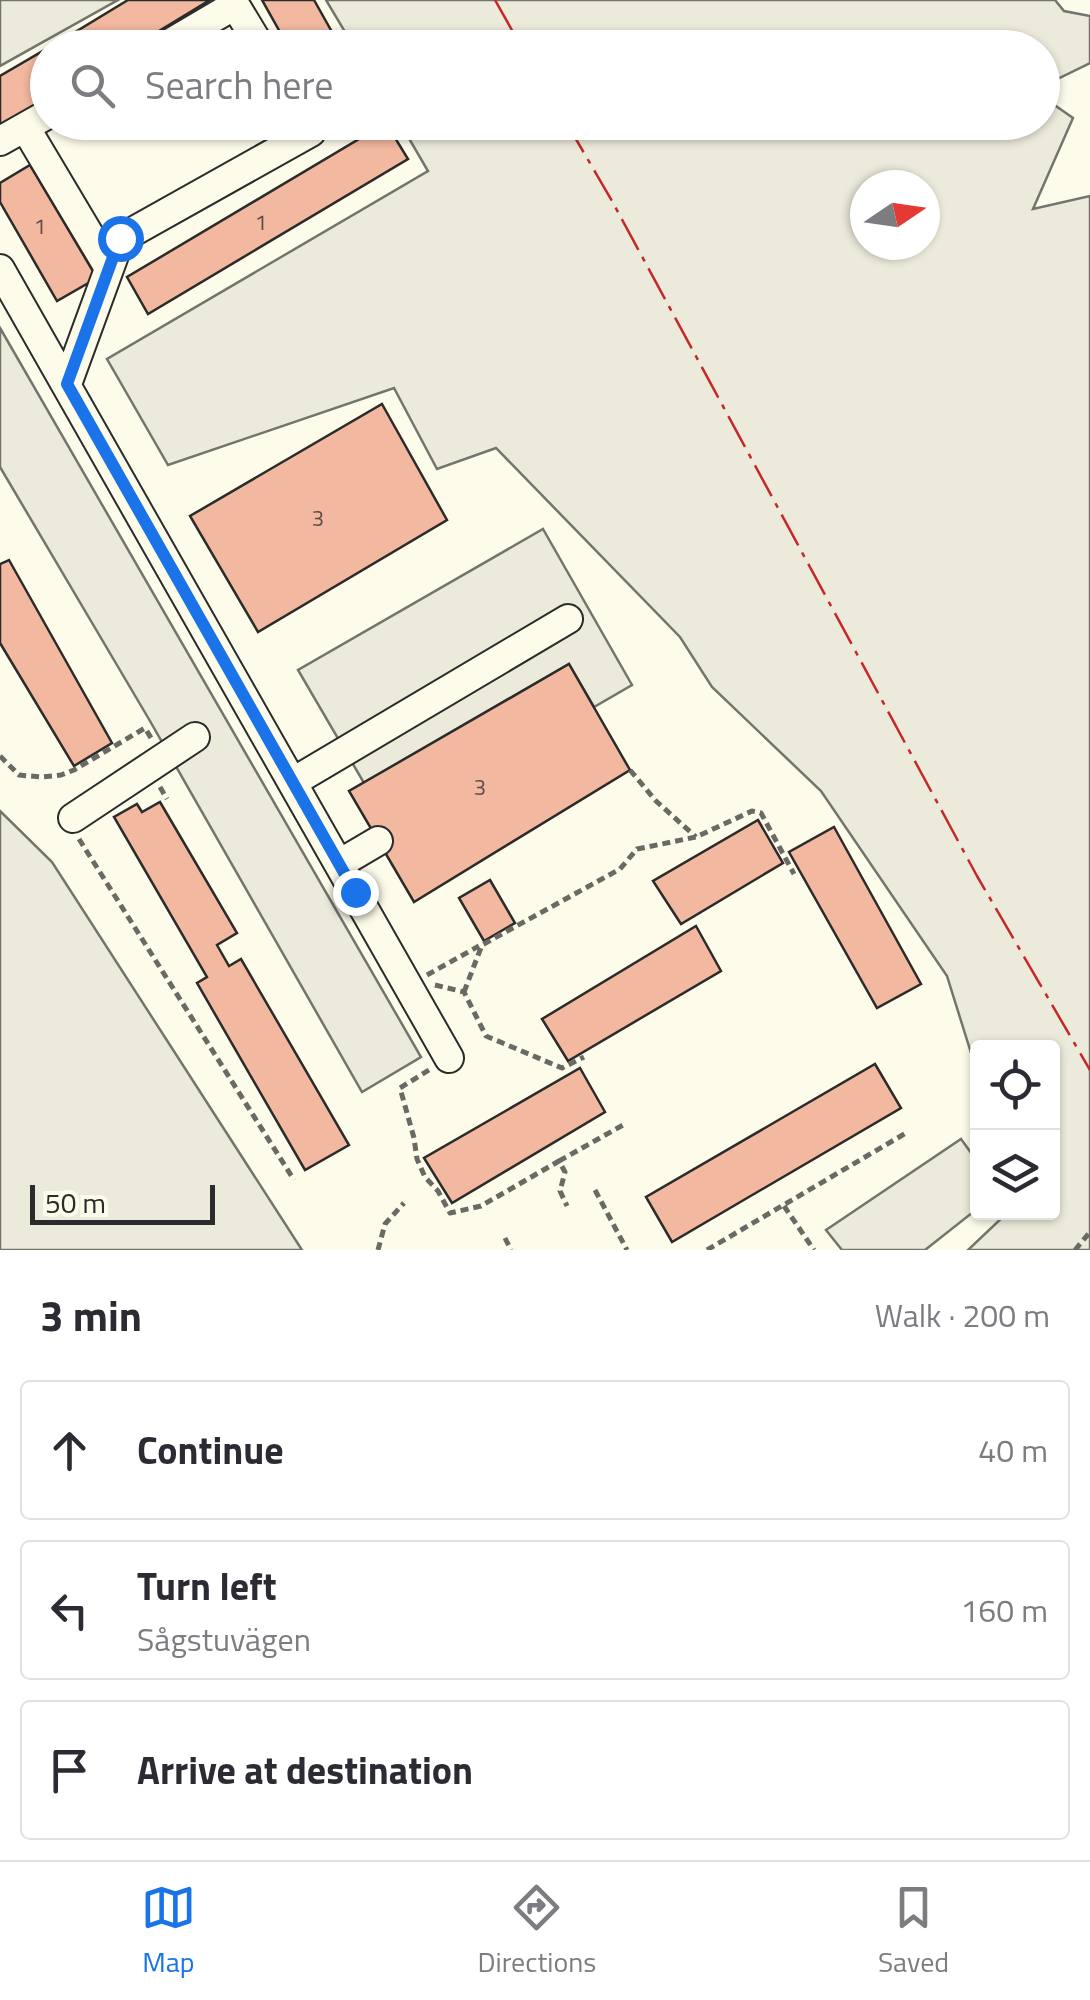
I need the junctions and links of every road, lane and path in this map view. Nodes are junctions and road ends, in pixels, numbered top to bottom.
1 (193, 30) edge
2 (250, 30) edge
3 (30, 124) edge
4 (46, 140) edge
5 (297, 140) edge
6 (0, 142) edge
7 (109, 268) junction
8 (0, 269) edge
9 (9, 304) edge
10 (67, 384) junction
11 (568, 619) dead end
12 (194, 736) dead end
13 (0, 756) edge
14 (162, 758) junction
15 (630, 770) dead end
16 (292, 782) junction
17 (73, 818) joint
18 (696, 837) junction
19 (378, 840) dead end
20 (339, 864) junction
21 (794, 874) dead end
22 (482, 945) junction
23 (426, 976) dead end
24 (464, 992) dead end
25 (486, 1036) dead end
26 (584, 1057) dead end
27 (449, 1058) dead end
28 (400, 1088) dead end
29 (623, 1125) dead end
30 (906, 1133) dead end
31 (558, 1161) junction
32 (294, 1180) dead end
33 (596, 1190) dead end
34 (404, 1204) dead end
35 (567, 1206) dead end
36 (784, 1206) junction
37 (1090, 1232) edge
38 (505, 1238) dead end
39 (376, 1249) edge
40 (511, 1250) edge
41 (626, 1250) edge
42 (707, 1250) edge
43 (814, 1250) edge
44 (1075, 1250) edge

1 - 2 street
3 - 6 street
4 - 7 street
5 - 7 street
7 - 10 street
8 - 9 street
9 - 10 street
10 - 16 street
11 - 16 street
12 - 14 street
13 - 14 path
14 - 17 street
15 - 18 path
16 - 20 street
17 - 32 path
18 - 21 path
18 - 22 path
19 - 20 street
20 - 27 street
22 - 23 path
22 - 24 path
25 - 26 path
28 - 31 path
29 - 31 path
30 - 36 path
31 - 35 path
33 - 41 path
34 - 39 path
36 - 42 path
36 - 43 path
37 - 44 path
38 - 40 path

